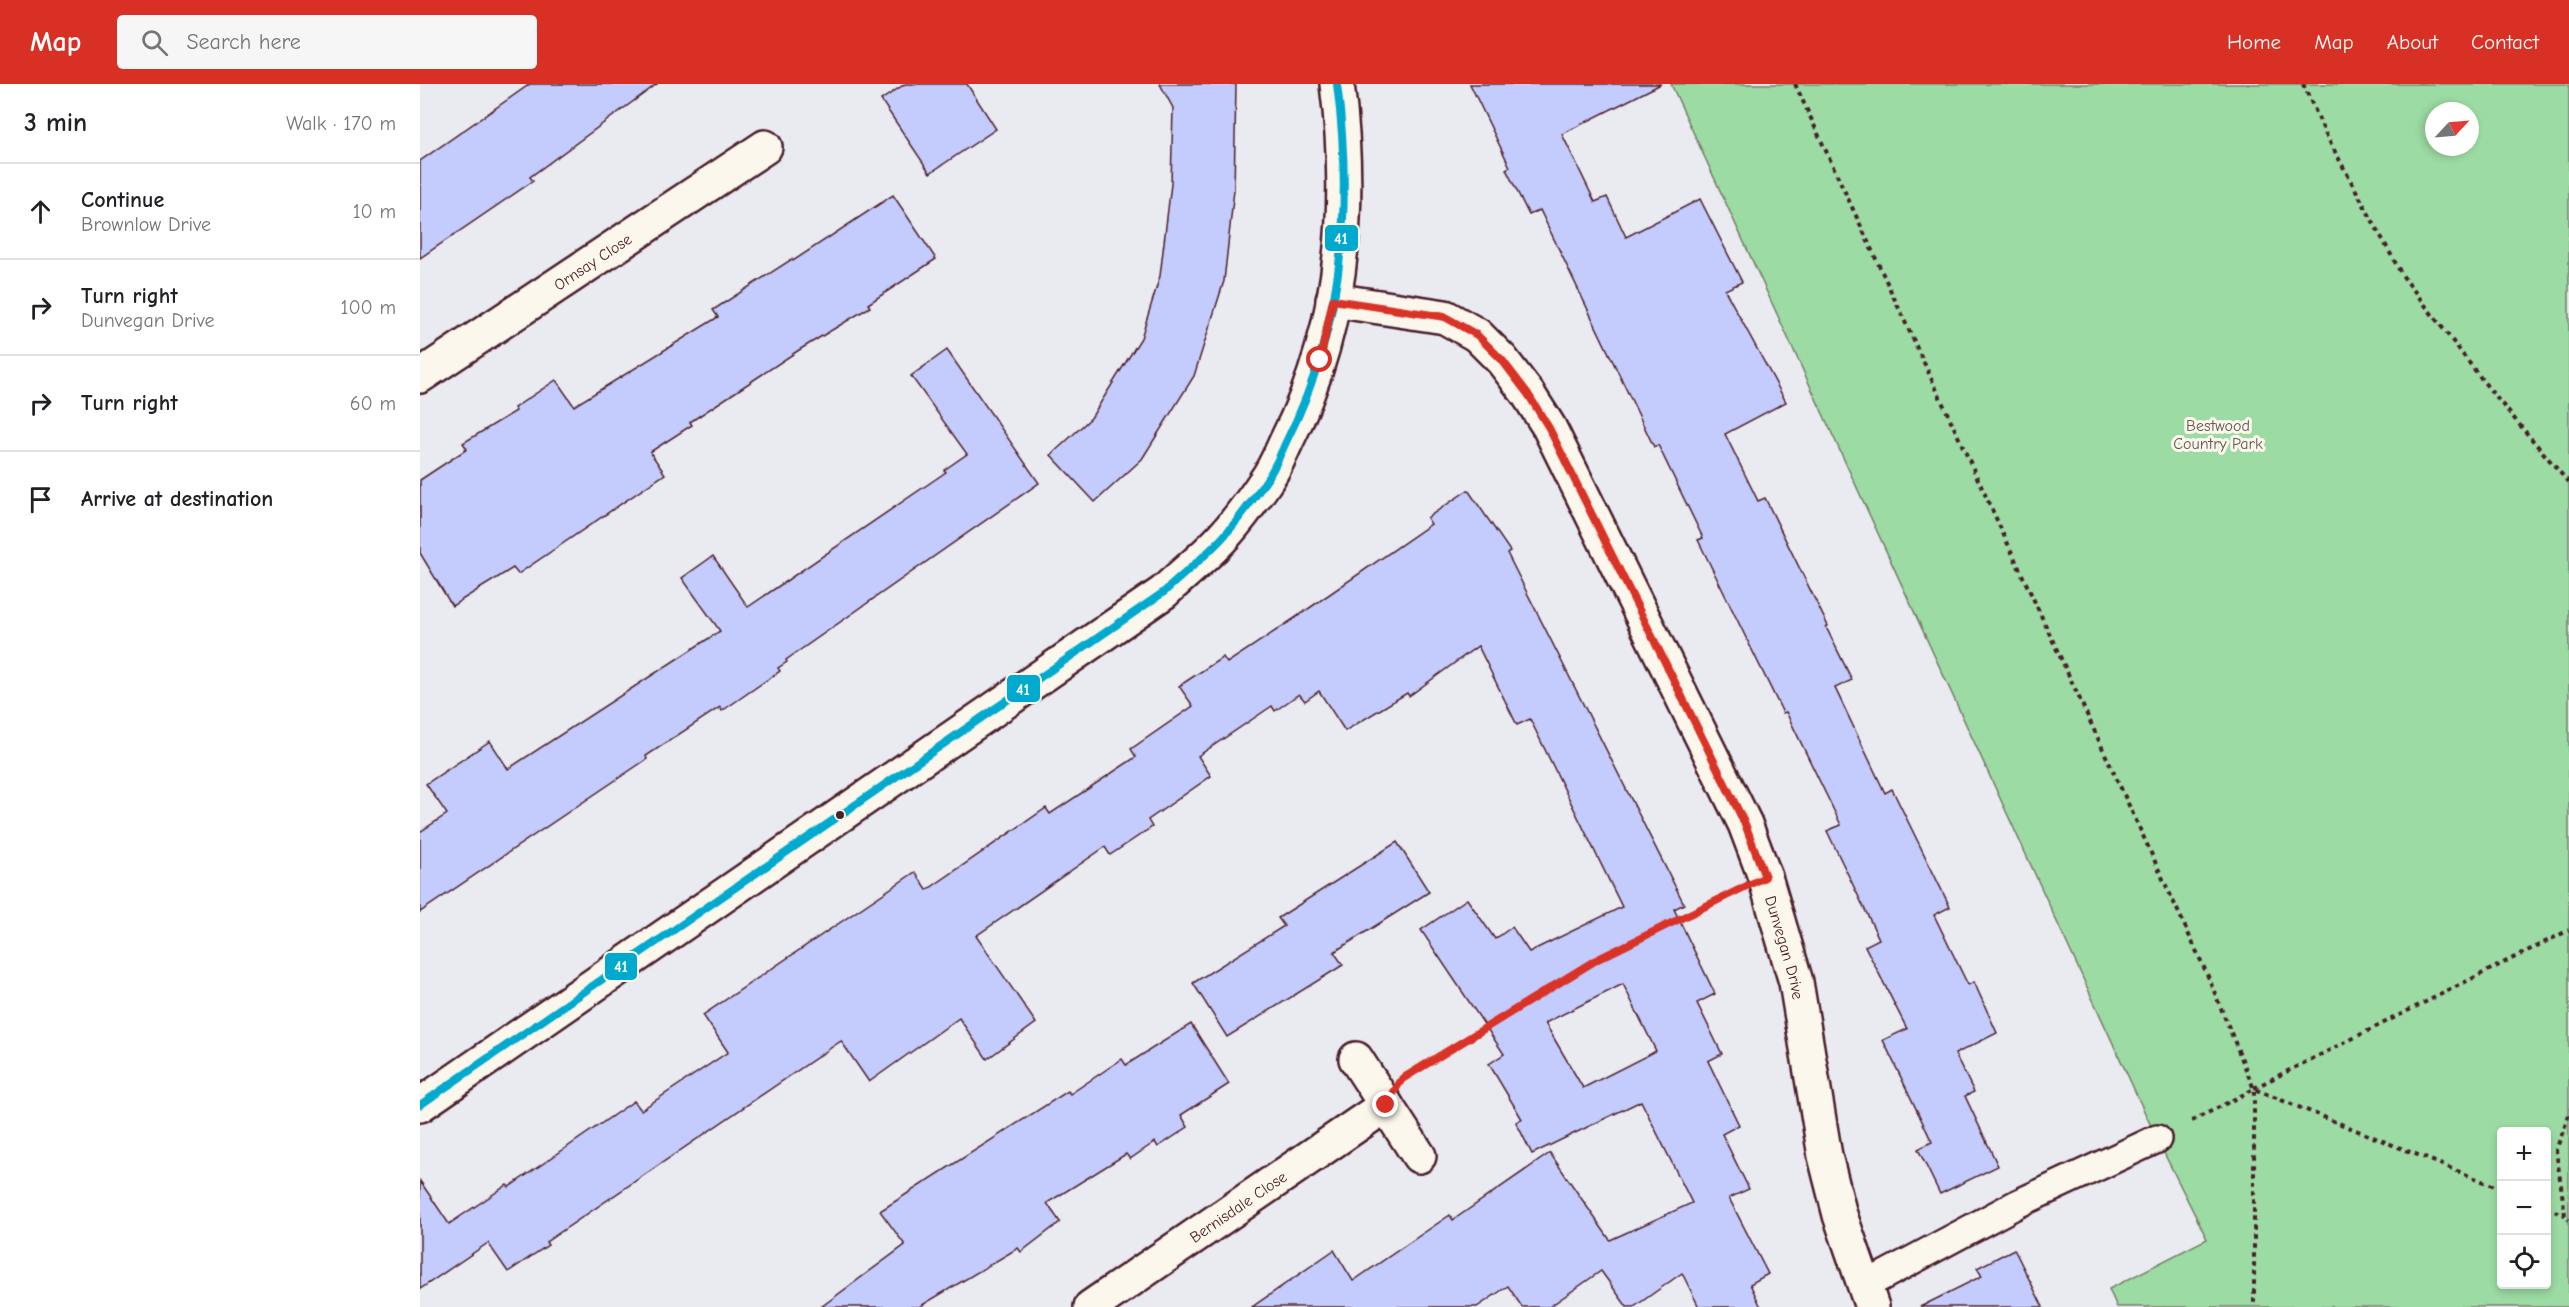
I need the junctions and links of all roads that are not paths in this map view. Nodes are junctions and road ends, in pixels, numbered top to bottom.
1 (1337, 84) edge
2 (765, 147) dead end
3 (1333, 300) junction
4 (420, 376) edge
5 (1356, 1059) dead end
6 (420, 1105) edge
7 (1386, 1105) junction
8 (2157, 1139) road end
9 (1419, 1156) dead end
10 (1868, 1297) edge
11 (1091, 1307) edge

1 - 3 street
2 - 4 street, Ornsay Close
3 - 6 street
3 - 10 street, Dunvegan Drive
5 - 7 street
7 - 9 street
7 - 11 street, Bernisdale Close
8 - 10 lane

